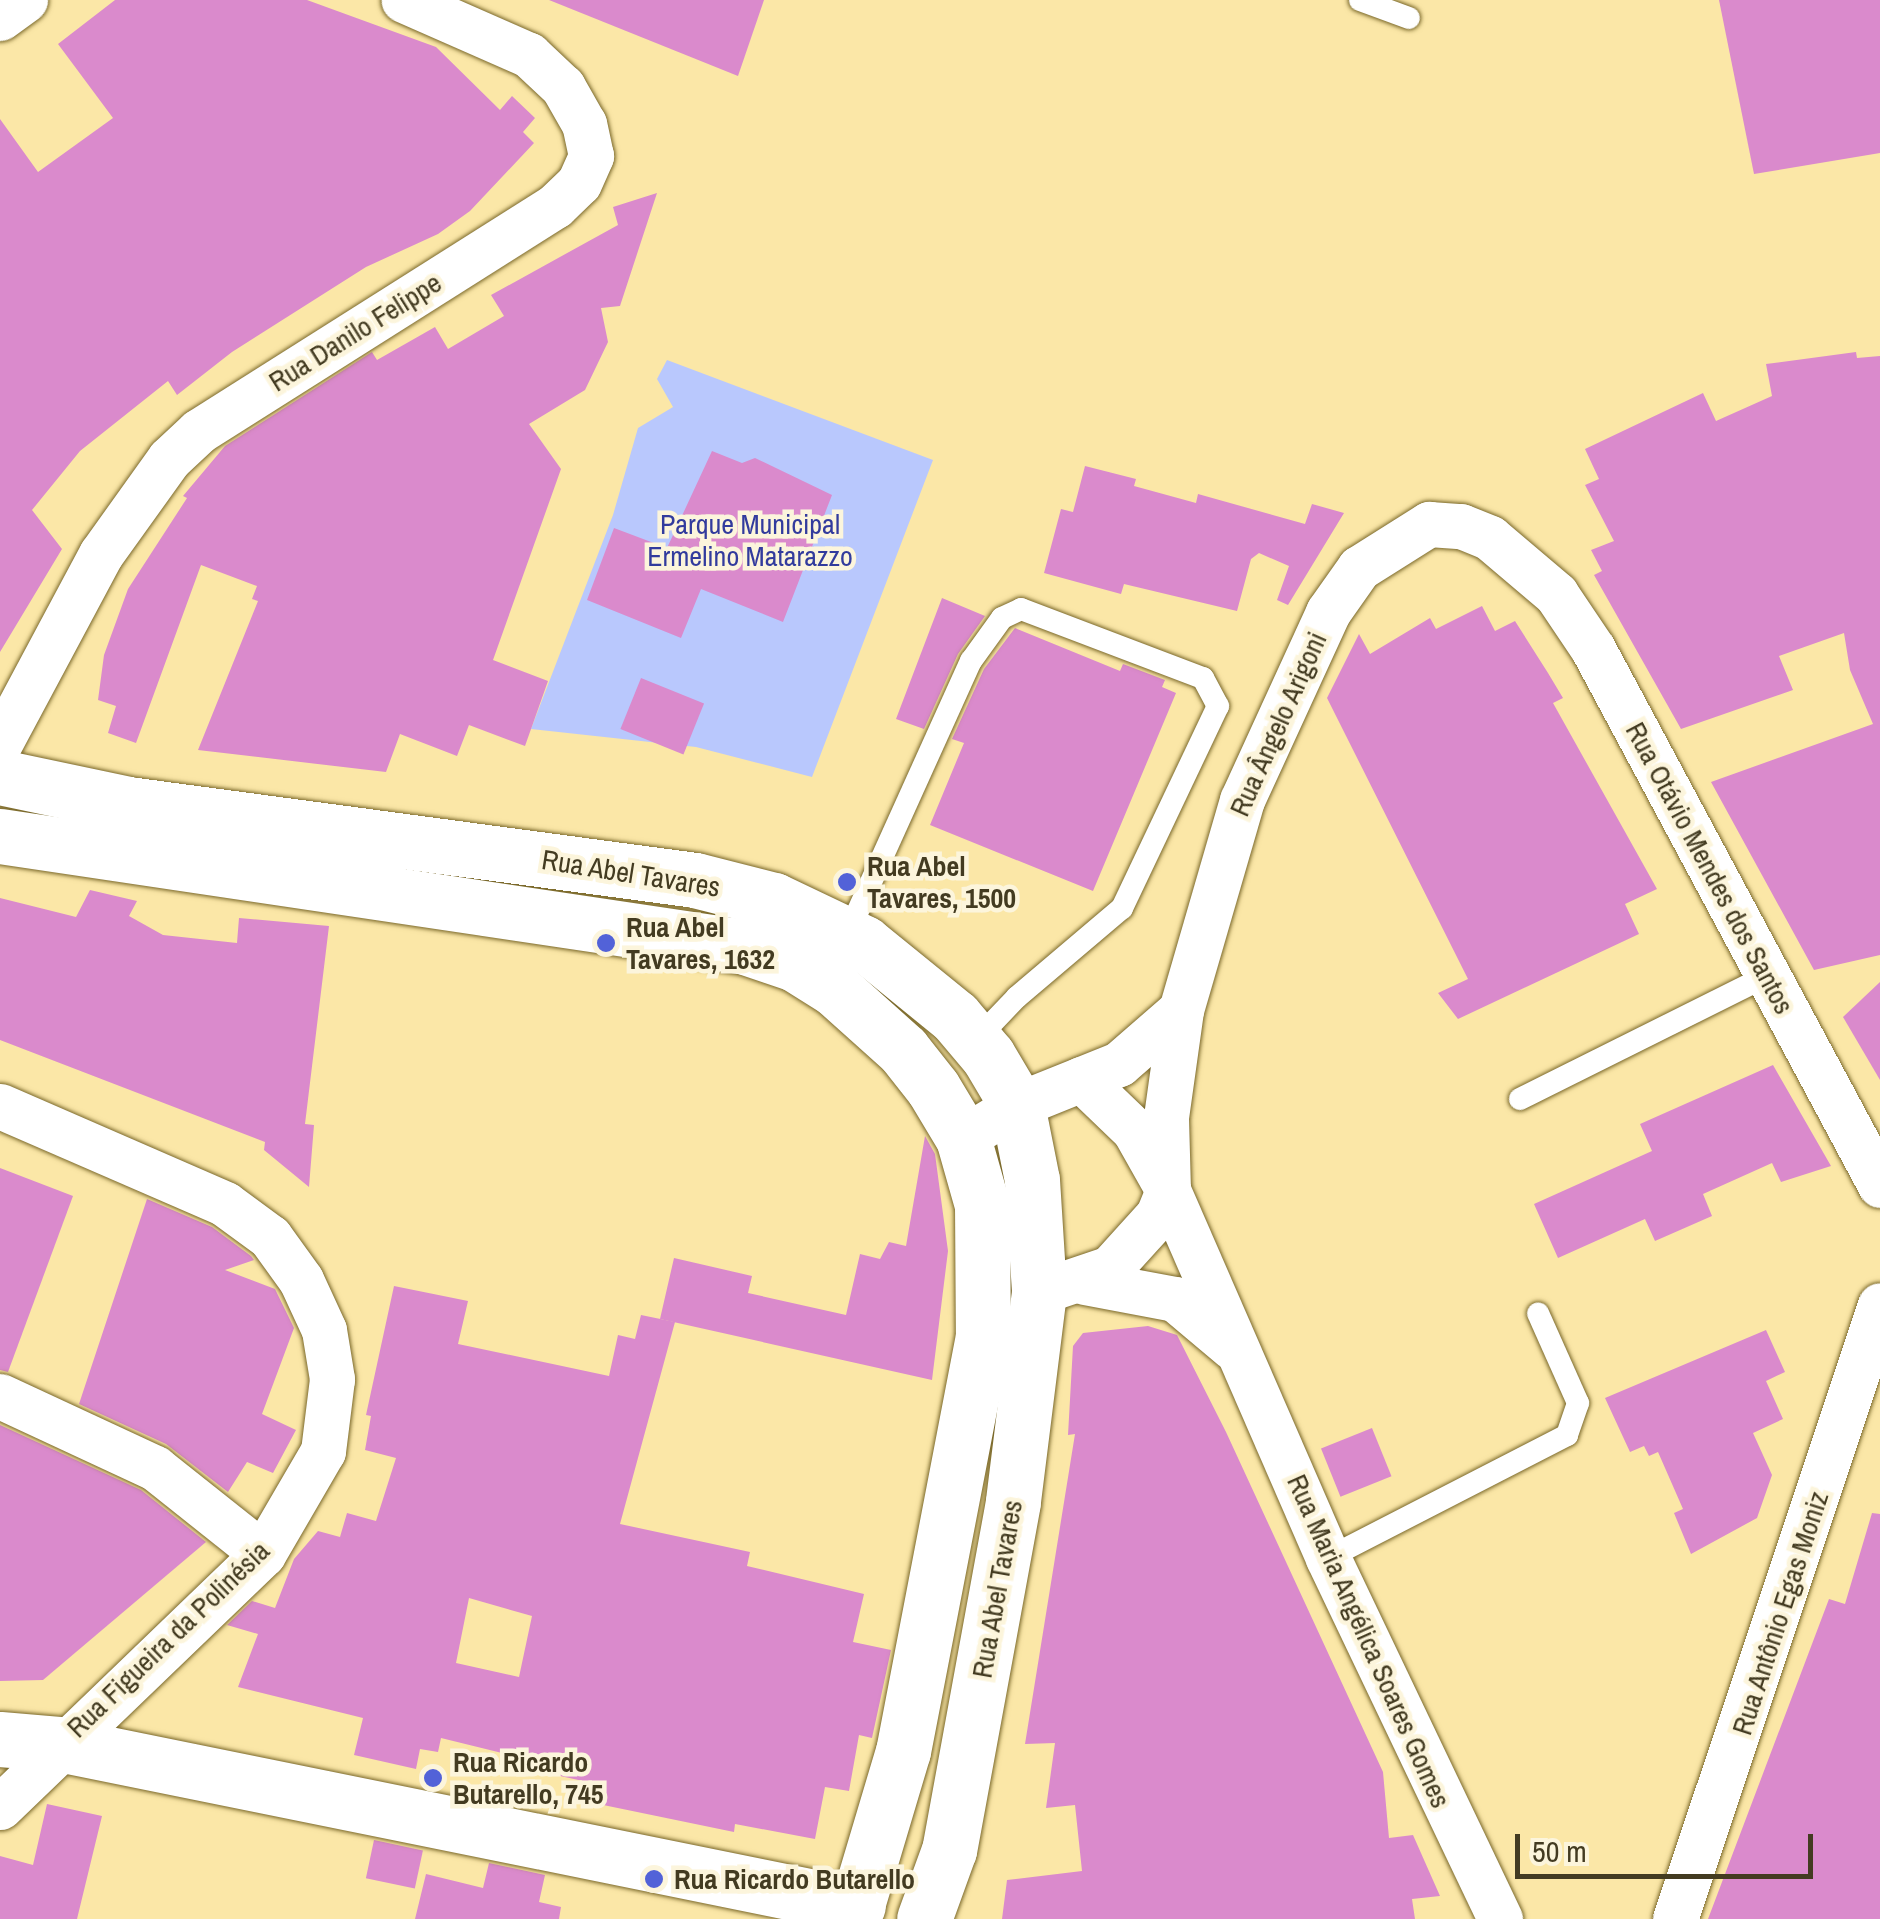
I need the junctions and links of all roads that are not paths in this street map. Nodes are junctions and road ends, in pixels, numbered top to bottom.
1 (25, 0) edge
2 (404, 0) edge
3 (1360, 0) edge
4 (0, 18) edge
5 (1408, 18) dead end
6 (1523, 562) joint
7 (0, 743) edge
8 (0, 777) edge
9 (0, 836) edge
10 (848, 934) junction
11 (1767, 976) junction
12 (1180, 1010) junction
13 (976, 1041) junction
14 (1081, 1079) junction
15 (1520, 1098) dead end
16 (0, 1106) edge
17 (1017, 1106) junction
18 (964, 1138) junction
19 (1880, 1184) edge
20 (1168, 1190) junction
21 (1061, 1287) junction
22 (1880, 1306) edge
23 (1538, 1313) dead end
24 (1245, 1359) junction
25 (0, 1396) edge
26 (263, 1554) junction
27 (1328, 1558) junction
28 (0, 1739) edge
29 (59, 1744) junction
30 (0, 1807) edge
31 (949, 1850) junction
32 (856, 1913) edge
33 (924, 1919) edge
34 (956, 1919) edge
35 (1500, 1919) edge
36 (1675, 1919) edge

1 - 4 street
2 - 7 street, Rua Danilo Felippe
3 - 5 lane
6 - 11 street, Rua Otávio Mendes dos Santos
6 - 12 street, Rua Ângelo Arigoni
8 - 10 street, Rua Abel Tavares
9 - 18 street, Rua Abel Tavares
10 - 13 street, Rua Abel Tavares
10 - 13 lane
11 - 15 lane
11 - 19 street, Rua Otávio Mendes dos Santos
12 - 14 street, Rua Ângelo Arigoni
12 - 20 street, Rua Ângelo Arigoni
13 - 17 street, Rua Abel Tavares
14 - 17 street, Rua Ângelo Arigoni
14 - 20 street, Rua Maria Angélica Soares Gomes
16 - 26 street, Rua Figueira da Polinésia
17 - 18 street, Rua Ângelo Arigoni
17 - 21 street, Rua Abel Tavares
18 - 32 street, Rua Abel Tavares
20 - 21 street
20 - 24 street, Rua Maria Angélica Soares Gomes
21 - 24 street, Rua Maria Angélica Soares Gomes
21 - 31 street, Rua Abel Tavares
22 - 36 street, Rua Antônio Egas Moniz
23 - 27 lane
24 - 27 street, Rua Maria Angélica Soares Gomes
25 - 26 street
26 - 29 street, Rua Figueira da Polinésia
27 - 35 street, Rua Maria Angélica Soares Gomes
28 - 29 street
29 - 30 street, Rua Figueira da Polinésia
29 - 32 street
31 - 33 street, Rua Abel Tavares
31 - 34 street

